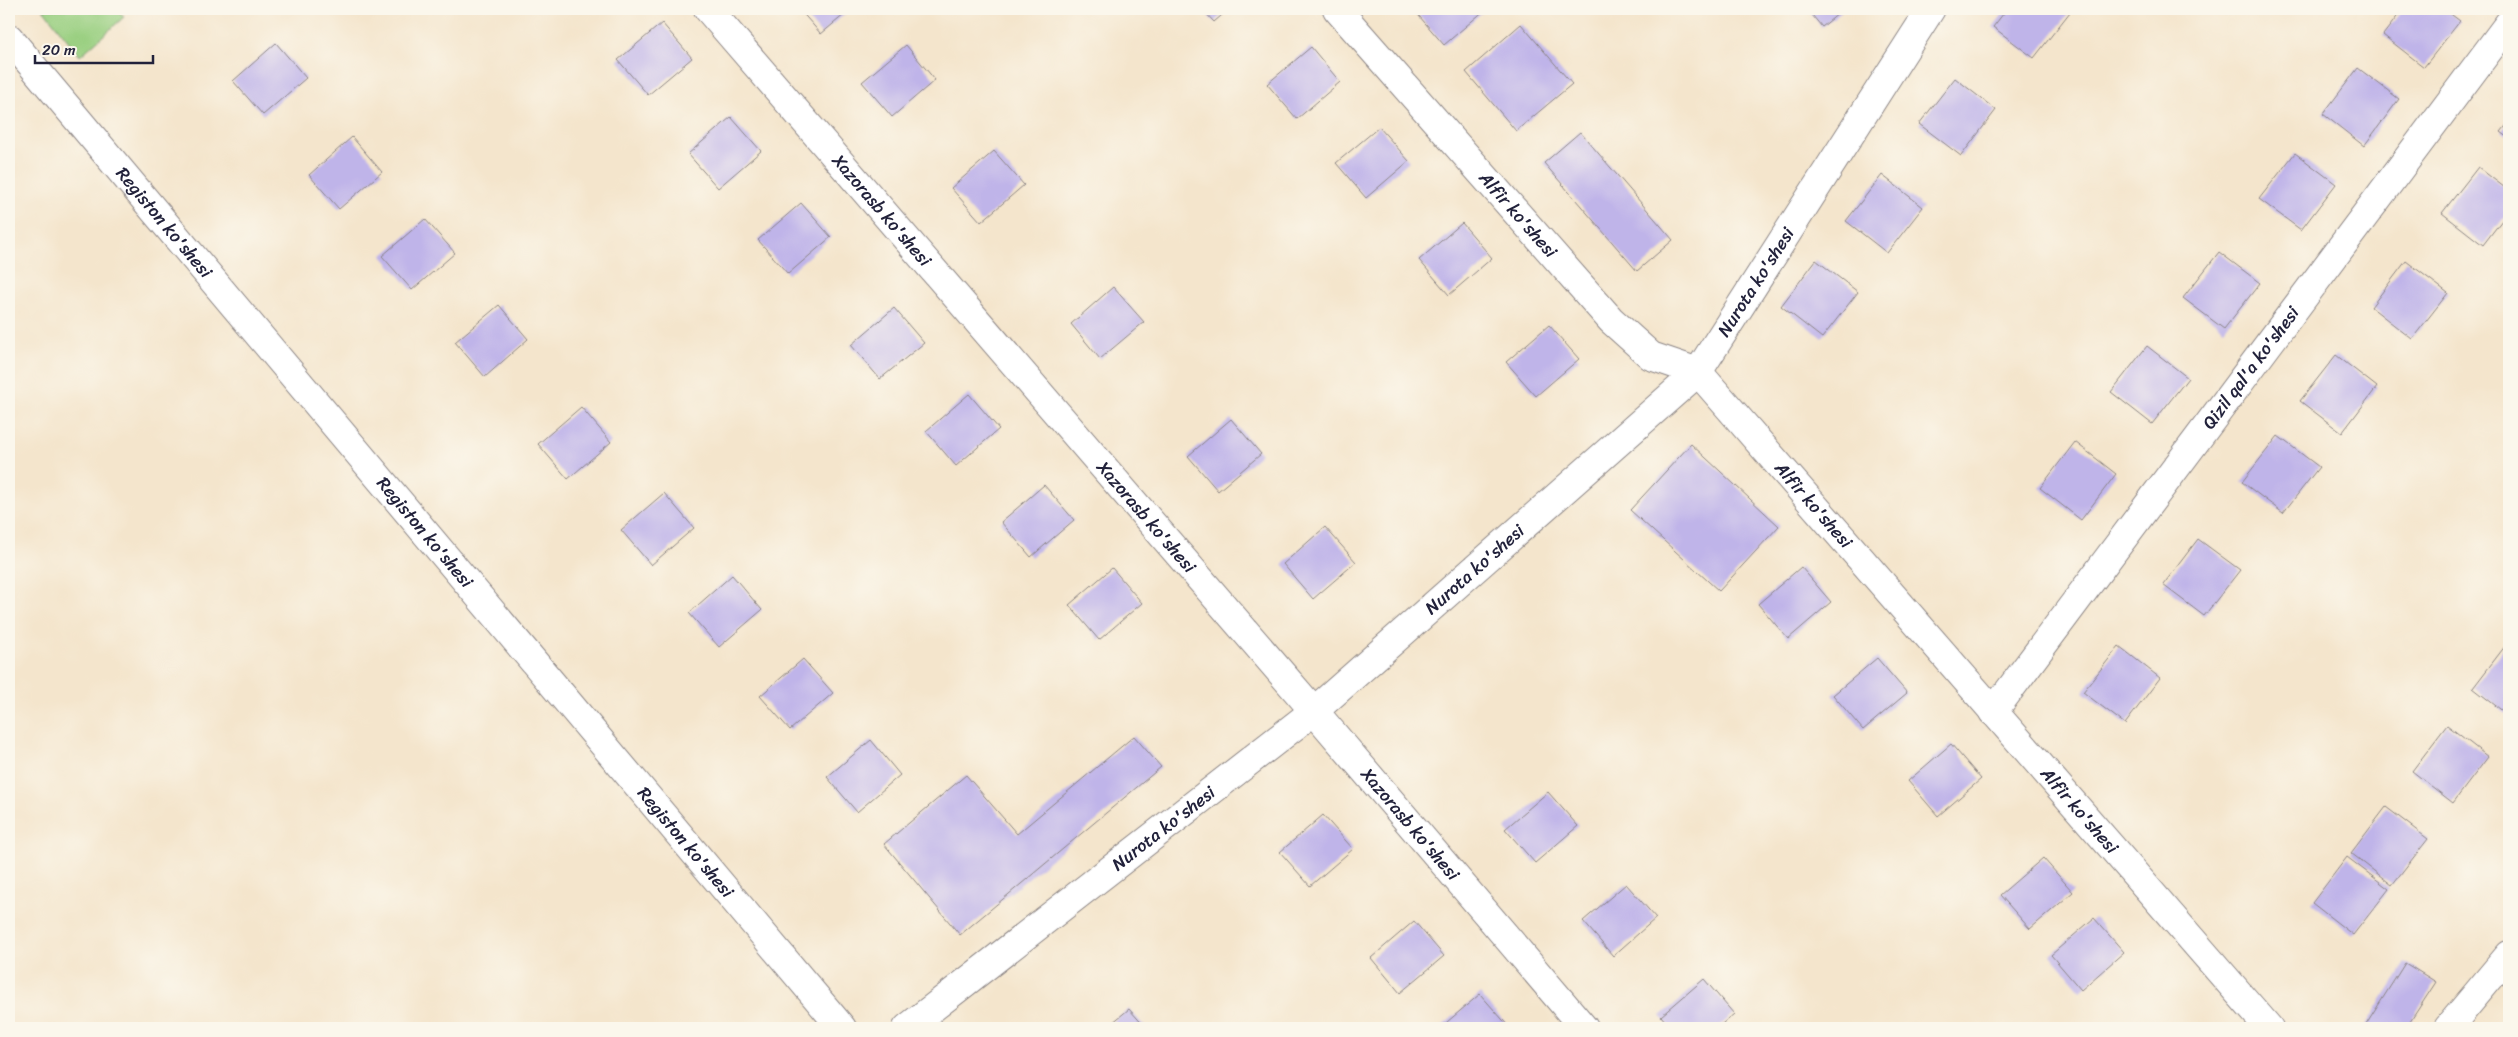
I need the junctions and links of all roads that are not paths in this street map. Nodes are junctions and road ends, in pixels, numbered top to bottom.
1 (708, 9) edge
2 (1337, 9) edge
3 (1931, 9) edge
4 (2509, 23) edge
5 (9, 38) edge
6 (1698, 372) junction
7 (1314, 711) junction
8 (1992, 712) junction
9 (2509, 955) edge
10 (842, 1028) edge
11 (907, 1028) edge
12 (1584, 1028) edge
13 (2269, 1028) edge
14 (2448, 1028) edge

1 - 7 street, Xazorasb ko'shesi
2 - 6 street, Alfir ko'shesi
3 - 6 street, Nurota ko'shesi
4 - 8 street, Qizil qal'a ko'shesi
5 - 10 street, Registon ko'shesi
6 - 7 street, Nurota ko'shesi
6 - 8 street, Alfir ko'shesi
7 - 11 street, Nurota ko'shesi
7 - 12 street, Xazorasb ko'shesi
8 - 13 street, Alfir ko'shesi
9 - 14 street

